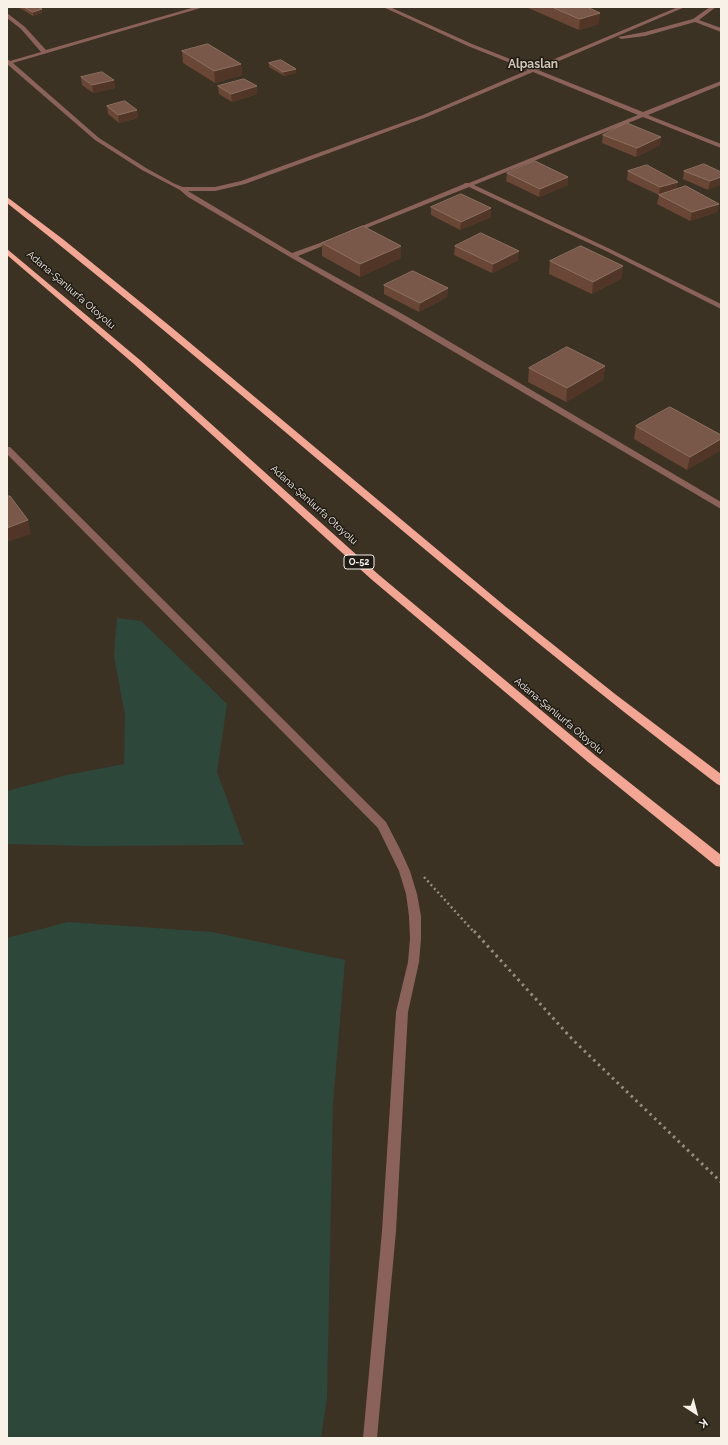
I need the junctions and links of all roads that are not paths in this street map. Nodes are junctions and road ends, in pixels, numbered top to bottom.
1 (201, 7) edge
2 (386, 7) edge
3 (682, 7) edge
4 (713, 7) edge
5 (7, 15) edge
6 (695, 20) junction
7 (721, 30) edge
8 (607, 39) junction
9 (45, 52) junction
10 (8, 62) edge
11 (535, 70) junction
12 (721, 83) edge
13 (640, 115) junction
14 (721, 146) edge
15 (467, 184) junction
16 (182, 189) junction
17 (7, 199) edge
18 (348, 233) edge
19 (342, 236) edge
20 (7, 251) edge
21 (292, 256) junction
22 (721, 307) edge
23 (7, 449) edge
24 (721, 506) edge
25 (721, 781) edge
26 (721, 862) edge
27 (370, 1438) edge

1 - 9 street
2 - 11 street
3 - 8 street
4 - 6 street
5 - 9 street
6 - 7 street
6 - 8 street
8 - 11 street
9 - 10 street
10 - 16 street
11 - 13 street
11 - 16 street
12 - 13 street
13 - 14 street
13 - 15 street
15 - 18 street
15 - 22 street
16 - 21 street
17 - 25 highway
19 - 21 street
20 - 26 highway, Adana-Şanlıurfa Otoyolu / O-52
21 - 24 street
23 - 27 street

